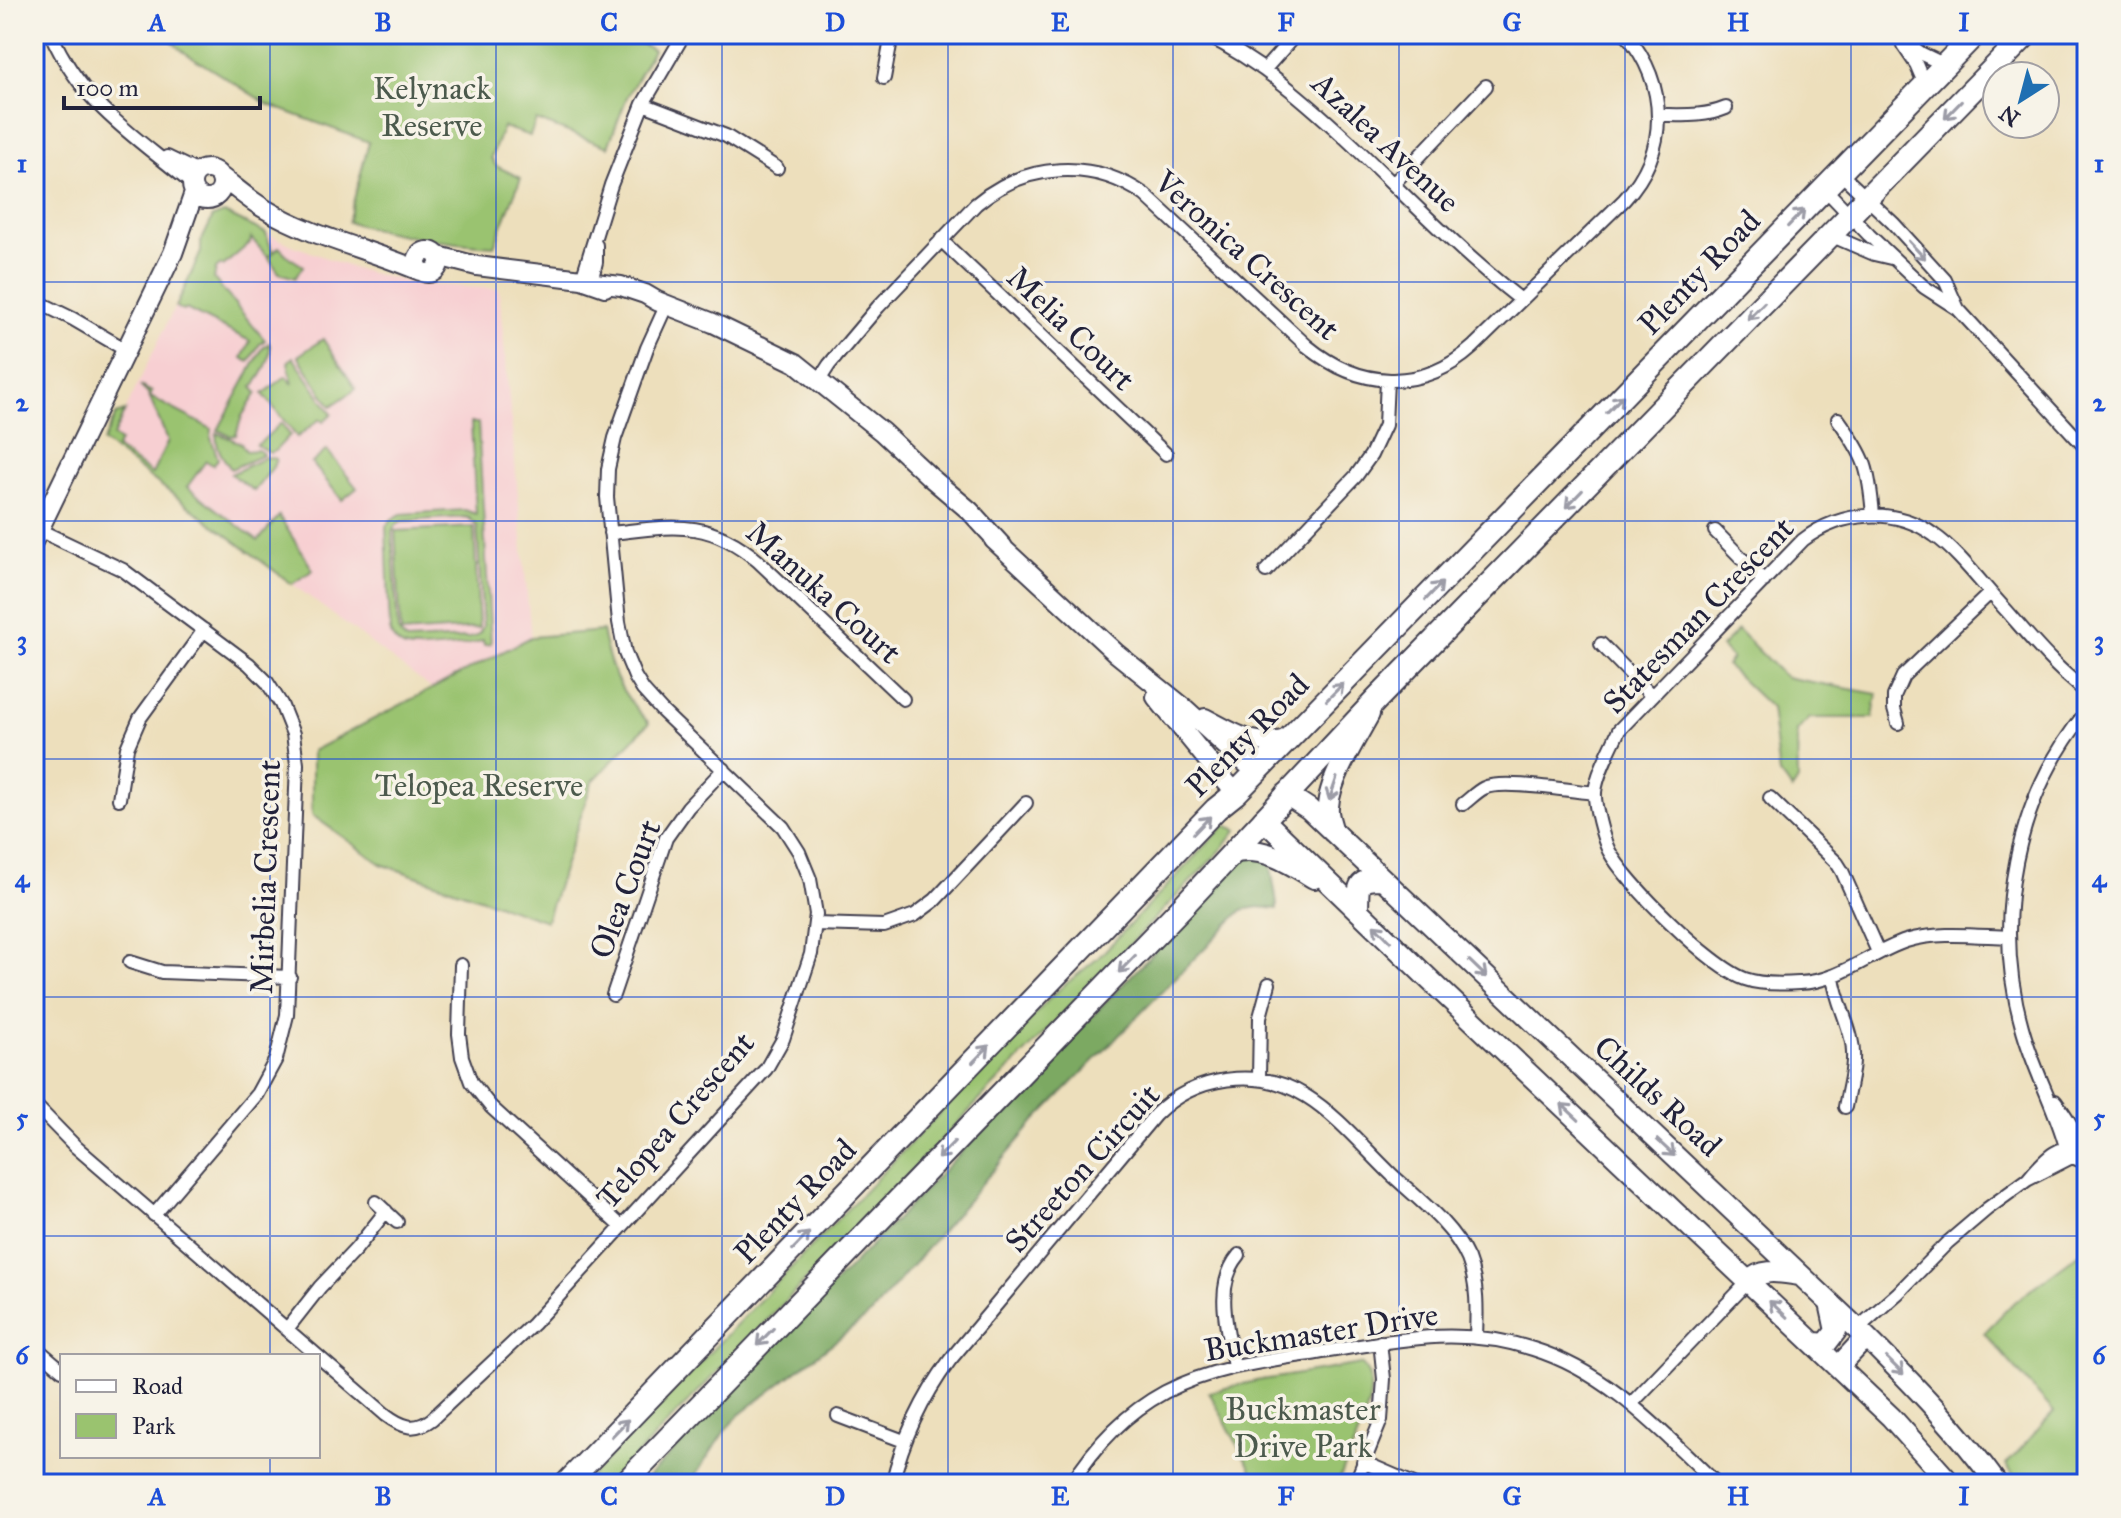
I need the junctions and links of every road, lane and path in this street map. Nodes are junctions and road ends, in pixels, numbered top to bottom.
1 (51, 34) edge
2 (684, 34) edge
3 (892, 34) edge
4 (1204, 34) edge
5 (1296, 34) edge
6 (1626, 34) edge
7 (1975, 34) edge
8 (2027, 34) edge
9 (1896, 36) edge
10 (1945, 65) junction
11 (1265, 69) junction
12 (884, 78) dead end
13 (1925, 85) junction
14 (1486, 86) dead end
15 (643, 104) junction
16 (1726, 108) dead end
17 (1658, 115) junction
18 (777, 168) dead end
19 (1831, 180) junction
20 (1393, 184) junction
21 (202, 189) junction
22 (1866, 198) junction
23 (263, 208) junction
24 (1850, 215) junction
25 (1830, 235) junction
26 (941, 240) junction
27 (1894, 259) junction
28 (589, 281) junction
29 (34, 300) edge
30 (661, 302) junction
31 (1516, 305) junction
32 (1958, 309) junction
33 (128, 346) junction
34 (1387, 380) junction
35 (819, 383) junction
36 (1838, 419) dead end
37 (2087, 449) edge
38 (1166, 454) dead end
39 (1873, 515) junction
40 (1715, 531) dead end
41 (610, 533) junction
42 (36, 535) edge
43 (1266, 571) dead end
44 (1764, 581) junction
45 (1990, 593) junction
46 (204, 630) junction
47 (1601, 644) dead end
48 (1116, 653) junction
49 (2087, 693) edge
50 (1651, 695) junction
51 (903, 699) dead end
52 (1377, 699) junction
53 (1182, 706) junction
54 (2087, 711) edge
55 (1898, 723) dead end
56 (1290, 738) junction
57 (724, 769) junction
58 (1257, 772) junction
59 (1236, 793) junction
60 (1595, 793) junction
61 (1286, 794) junction
62 (1770, 798) dead end
63 (119, 799) dead end
64 (1026, 803) dead end
65 (1463, 804) dead end
66 (1263, 819) junction
67 (1333, 832) junction
68 (1232, 853) junction
69 (1381, 879) junction
70 (1342, 894) junction
71 (1358, 909) junction
72 (815, 924) junction
73 (2009, 937) junction
74 (1878, 952) junction
75 (130, 962) dead end
76 (461, 965) dead end
77 (290, 977) junction
78 (1833, 977) junction
79 (1269, 984) dead end
80 (613, 995) dead end
81 (1259, 1079) junction
82 (34, 1104) edge
83 (1845, 1107) dead end
84 (2075, 1150) edge
85 (2087, 1163) edge
86 (154, 1215) junction
87 (397, 1222) dead end
88 (622, 1227) junction
89 (1239, 1255) dead end
90 (1800, 1275) junction
91 (1749, 1281) junction
92 (1830, 1303) junction
93 (287, 1329) junction
94 (1862, 1333) junction
95 (1476, 1337) junction
96 (1380, 1342) junction
97 (1815, 1343) junction
98 (34, 1346) edge
99 (316, 1354) edge
100 (320, 1357) edge
101 (1834, 1362) junction
102 (1234, 1367) junction
103 (60, 1368) edge
104 (1631, 1404) junction
105 (838, 1416) dead end
106 (904, 1441) junction
107 (1363, 1462) junction
108 (566, 1484) edge
109 (624, 1484) edge
110 (892, 1484) edge
111 (1071, 1484) edge
112 (1355, 1484) edge
113 (1414, 1484) edge
114 (1717, 1484) edge
115 (1951, 1484) edge
116 (1997, 1484) edge

1 - 21 street
2 - 15 street
3 - 12 street
4 - 11 street, Azalea Avenue
5 - 11 street
6 - 17 street, Veronica Crescent
7 - 10 highway, Plenty Road
8 -> 22 highway
9 - 10 street
9 - 13 street
10 - 13 highway, Plenty Road
11 - 20 street, Azalea Avenue
13 - 19 highway, Plenty Road
14 - 20 street
15 - 18 street
15 - 28 street
16 - 17 street
17 - 31 street, Veronica Crescent
19 - 22 street
19 - 24 street
56 -> 19 highway, Plenty Road
20 - 31 street, Azalea Avenue
21 - 23 street
21 - 23 street
21 - 33 street
22 - 24 highway
22 -> 32 street
23 - 28 street
24 - 25 highway
24 - 27 street
25 - 27 street
25 -> 52 highway
26 - 34 street, Veronica Crescent
26 - 35 street, Veronica Crescent
26 - 38 street, Melia Court
27 - 32 street
28 - 30 street
29 - 33 street
30 - 35 street
30 - 41 street, Telopea Crescent
31 - 34 street, Veronica Crescent
32 - 37 street
33 - 42 street
34 - 43 street
35 - 48 street
36 - 39 street
39 - 44 street, Statesman Crescent
39 - 45 street, Statesman Crescent
40 - 44 street
41 - 51 street, Manuka Court
41 - 57 street, Telopea Crescent
42 - 46 street, Mirbelia Crescent
44 - 50 street, Statesman Crescent
45 - 49 street, Statesman Crescent
45 - 55 street
46 - 63 street
46 - 77 street, Mirbelia Crescent
47 - 50 street
48 - 53 street
48 - 59 street
50 - 60 street, Statesman Crescent
52 - 61 highway
52 -> 67 main road
53 - 56 street
53 - 58 street
54 - 73 street
56 - 58 highway, Plenty Road
57 - 72 street, Telopea Crescent
57 - 80 street, Olea Court
58 - 59 highway, Plenty Road
58 - 61 highway, Childs Road
59 - 66 highway
108 -> 59 highway, Plenty Road
60 - 65 street
60 - 78 street, Statesman Crescent
61 - 66 highway
61 - 67 main road, Childs Road
62 - 74 street
64 - 72 street
66 - 68 highway
66 - 70 main road
67 - 69 main road, Childs Road
68 - 70 main road
68 -> 109 highway
69 - 71 main road
69 -> 90 main road, Childs Road
70 - 71 main road
91 -> 71 main road
72 - 88 street, Telopea Crescent
73 - 74 street, Statesman Crescent
73 - 84 street
74 - 78 street, Statesman Crescent
75 - 77 street
76 - 88 street
77 - 86 street, Mirbelia Crescent
78 - 83 street
79 - 81 street
81 - 95 street, Streeton Circuit
81 - 106 street, Streeton Circuit
82 - 86 street, Telopea Crescent
84 - 85 street
84 - 94 street
86 - 93 street, Telopea Crescent
87 - 93 street
88 - 100 street, Telopea Crescent
89 - 102 street
90 - 91 main road
90 - 92 main road, Childs Road
97 -> 91 main road
91 - 104 street
92 - 94 main road, Childs Road
92 - 97 main road
93 - 99 street, Telopea Crescent
94 - 101 main road
94 -> 116 main road, Childs Road
95 - 96 street, Buckmaster Drive
95 - 104 street, Buckmaster Drive
96 - 102 street, Buckmaster Drive
96 - 107 street
97 - 101 main road
98 - 103 street
101 - 115 main road
102 - 111 street, Buckmaster Drive
104 - 114 street, Buckmaster Drive
105 - 106 street
106 - 110 street, Streeton Circuit
107 - 112 street
107 - 113 street

